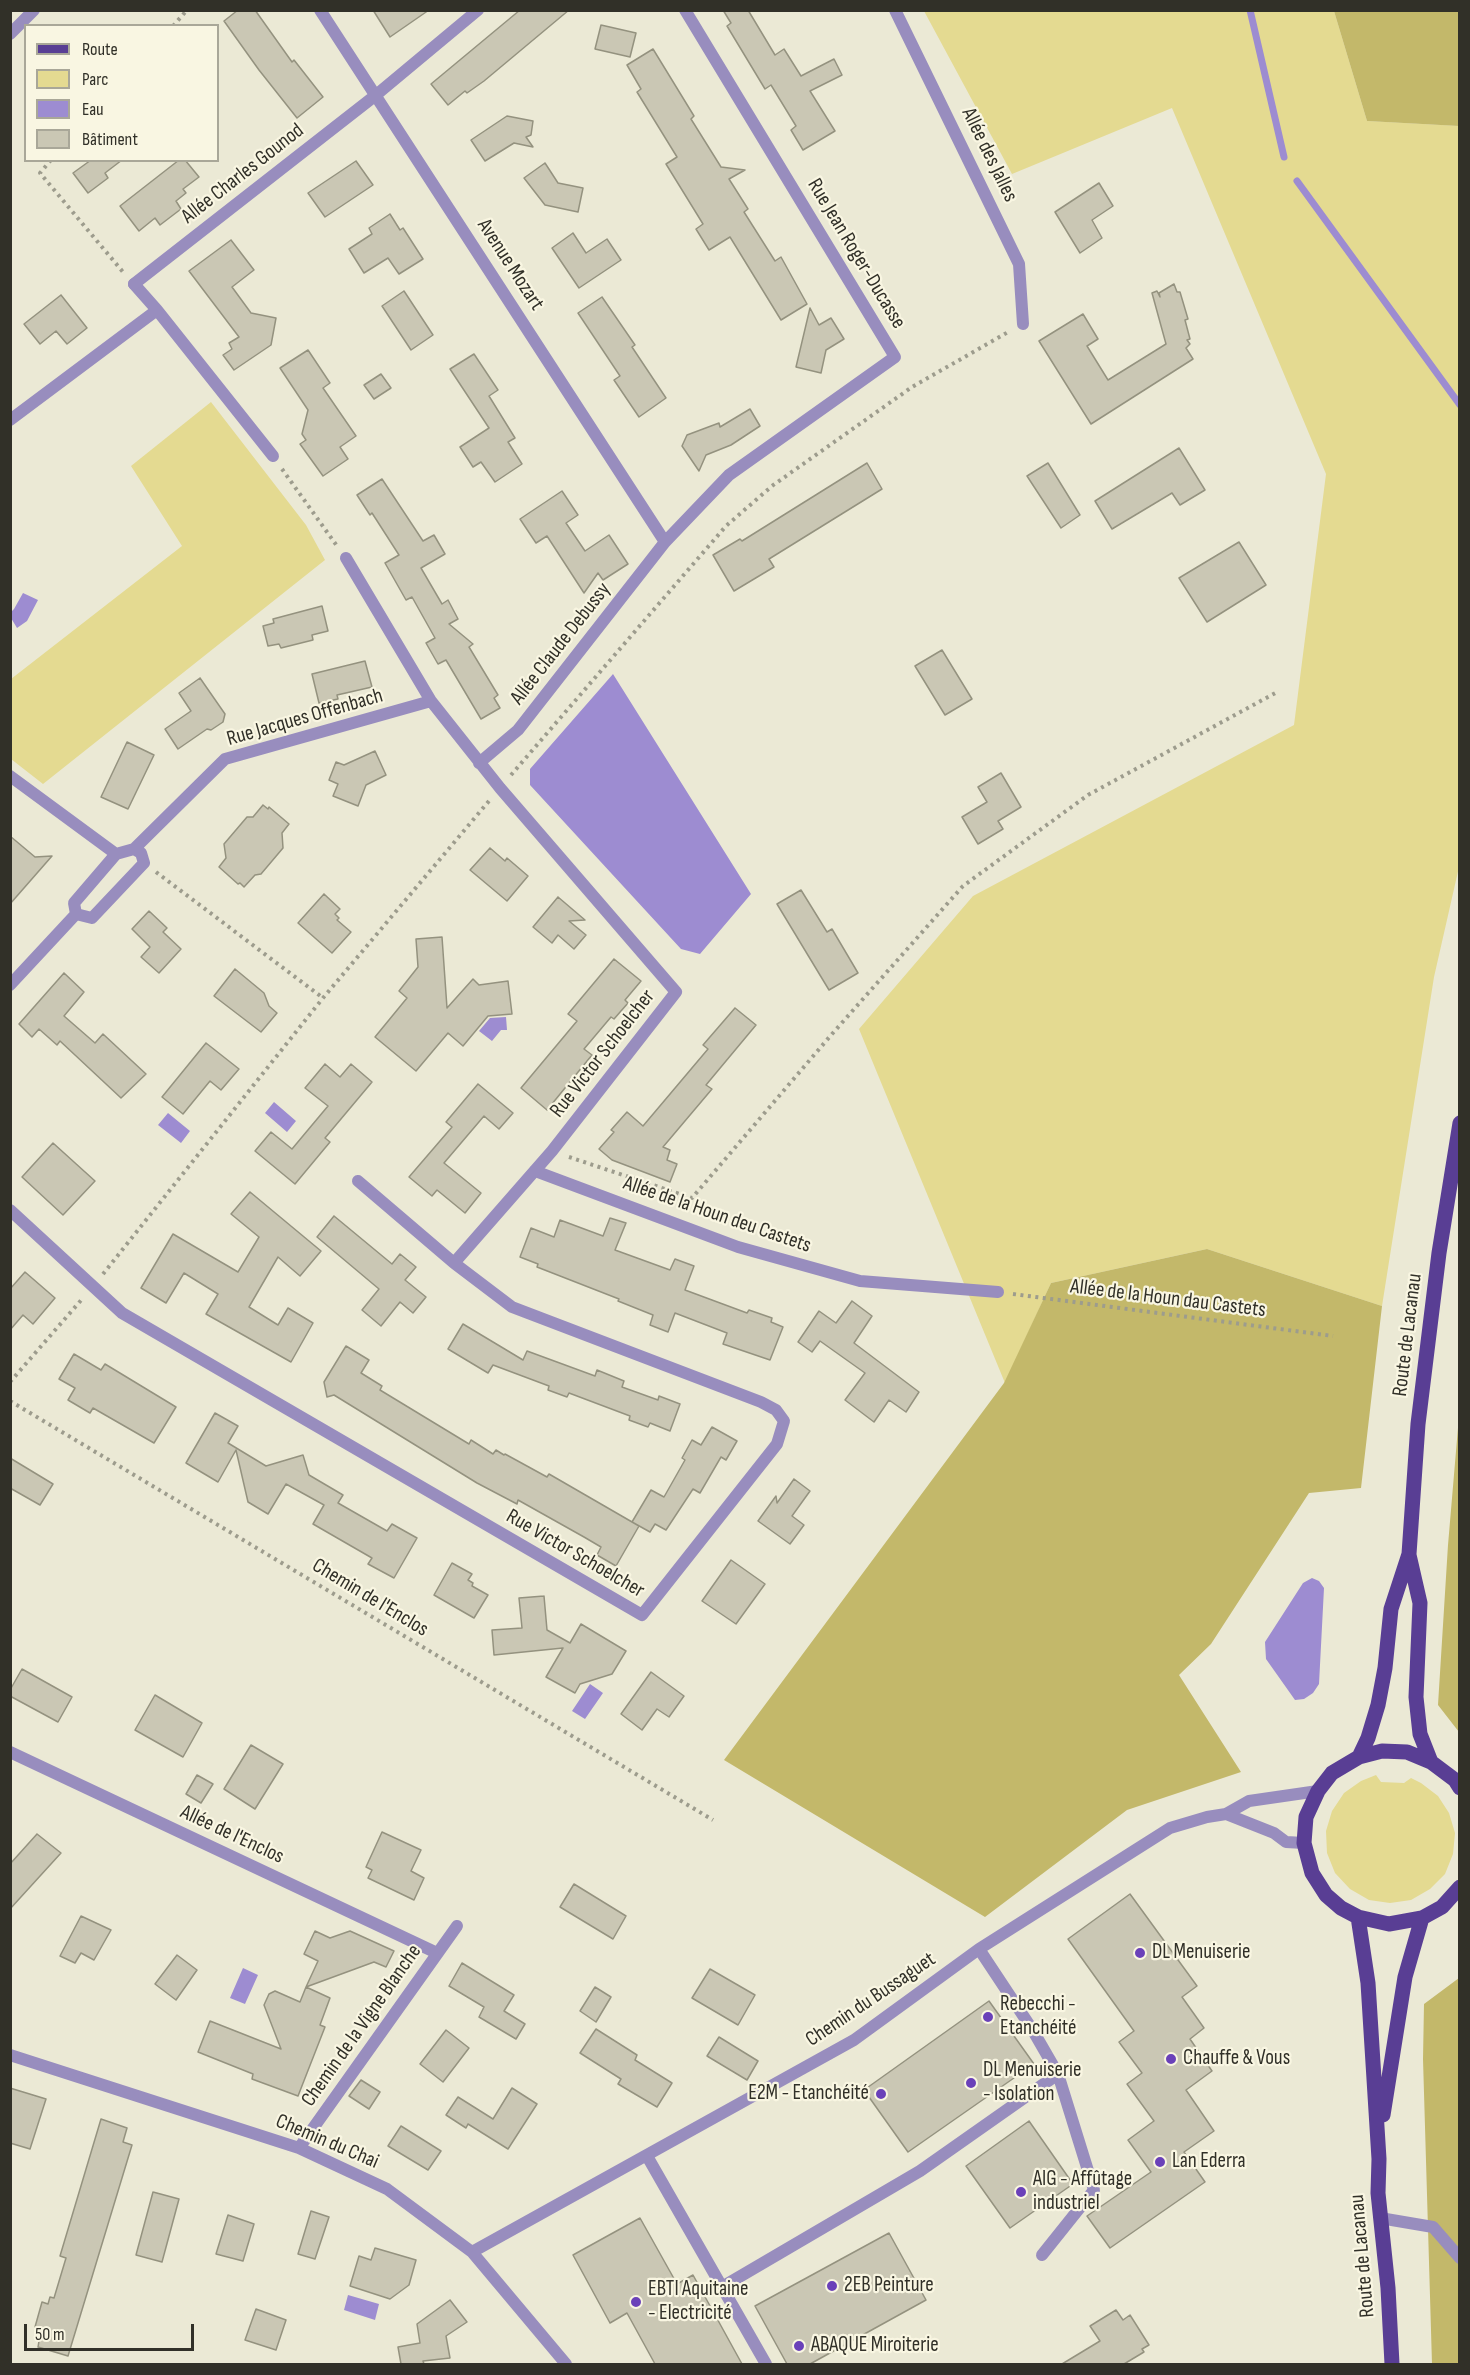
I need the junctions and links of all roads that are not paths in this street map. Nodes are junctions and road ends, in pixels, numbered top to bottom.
1 (34, 10) edge
2 (320, 10) edge
3 (478, 10) edge
4 (685, 10) edge
5 (895, 10) edge
6 (12, 30) edge
7 (376, 95) junction
8 (157, 310) junction
9 (1023, 324) road end
10 (10, 420) edge
11 (273, 456) road end
12 (666, 542) junction
13 (346, 558) road end
14 (431, 701) junction
15 (479, 763) junction
16 (10, 776) edge
17 (134, 849) junction
18 (116, 854) junction
19 (76, 914) junction
20 (10, 985) edge
21 (1460, 1122) edge
22 (535, 1171) junction
23 (358, 1181) dead end
24 (10, 1210) edge
25 (454, 1263) junction
26 (998, 1292) road end
27 (1408, 1554) junction
28 (10, 1752) edge
29 (1359, 1757) junction
30 (1431, 1762) junction
31 (1460, 1788) edge
32 (1318, 1791) junction
33 (1226, 1814) junction
34 (1304, 1843) junction
35 (1460, 1887) edge
36 (1358, 1917) junction
37 (1422, 1918) junction
38 (457, 1926) dead end
39 (979, 1949) junction
40 (437, 1953) junction
41 (10, 2055) edge
42 (1058, 2074) junction
43 (1378, 2145) junction
44 (300, 2148) junction
45 (647, 2156) junction
46 (1380, 2218) junction
47 (472, 2252) junction
48 (1042, 2255) dead end
49 (1460, 2258) edge
50 (722, 2287) junction
51 (566, 2364) edge
52 (766, 2364) edge
53 (1392, 2364) edge

1 - 6 street
2 - 7 street, Avenue Mozart
3 - 7 street
4 - 12 street, Rue Jean Roger-Ducasse
5 - 9 street, Allée des Jalles
7 - 8 street, Allée Charles Gounod
7 - 12 street, Avenue Mozart
8 - 10 street
8 - 11 street
12 - 15 street, Allée Claude Debussy
13 - 14 street
14 - 15 street
14 - 17 street, Rue Jacques Offenbach
15 - 22 street, Rue Victor Schoelcher
16 - 18 street
17 - 18 street, Rue Jacques Offenbach
17 - 19 street
18 - 19 street
19 - 20 street
21 - 27 main road, Route de Lacanau
22 - 25 street, Rue Victor Schoelcher
22 - 26 street, Allée de la Houn deu Castets
23 - 25 street, Rue Victor Schoelcher
24 - 25 street, Rue Victor Schoelcher
27 - 29 main road
27 - 30 main road
28 - 40 street, Allée de l'Enclos
29 - 30 main road
29 - 32 main road
30 - 31 main road
32 - 33 street, Chemin du Bussaguet
32 - 34 main road
33 - 34 street
33 - 39 street, Chemin du Bussaguet
34 - 36 main road
35 - 37 main road
36 - 37 main road
36 - 43 main road
37 - 43 main road
38 - 40 street, Chemin de la Vigne Blanche
39 - 42 street
39 - 45 street, Chemin du Bussaguet
40 - 44 street, Chemin de la Vigne Blanche
41 - 44 street, Chemin du Chai
42 - 48 street
42 - 50 street
43 - 46 main road, Route de Lacanau
44 - 47 street, Chemin du Chai
45 - 47 street, Chemin du Bussaguet
45 - 50 street
46 - 49 street
46 - 53 main road, Route de Lacanau
47 - 51 street, Chemin du Chai
50 - 52 street

